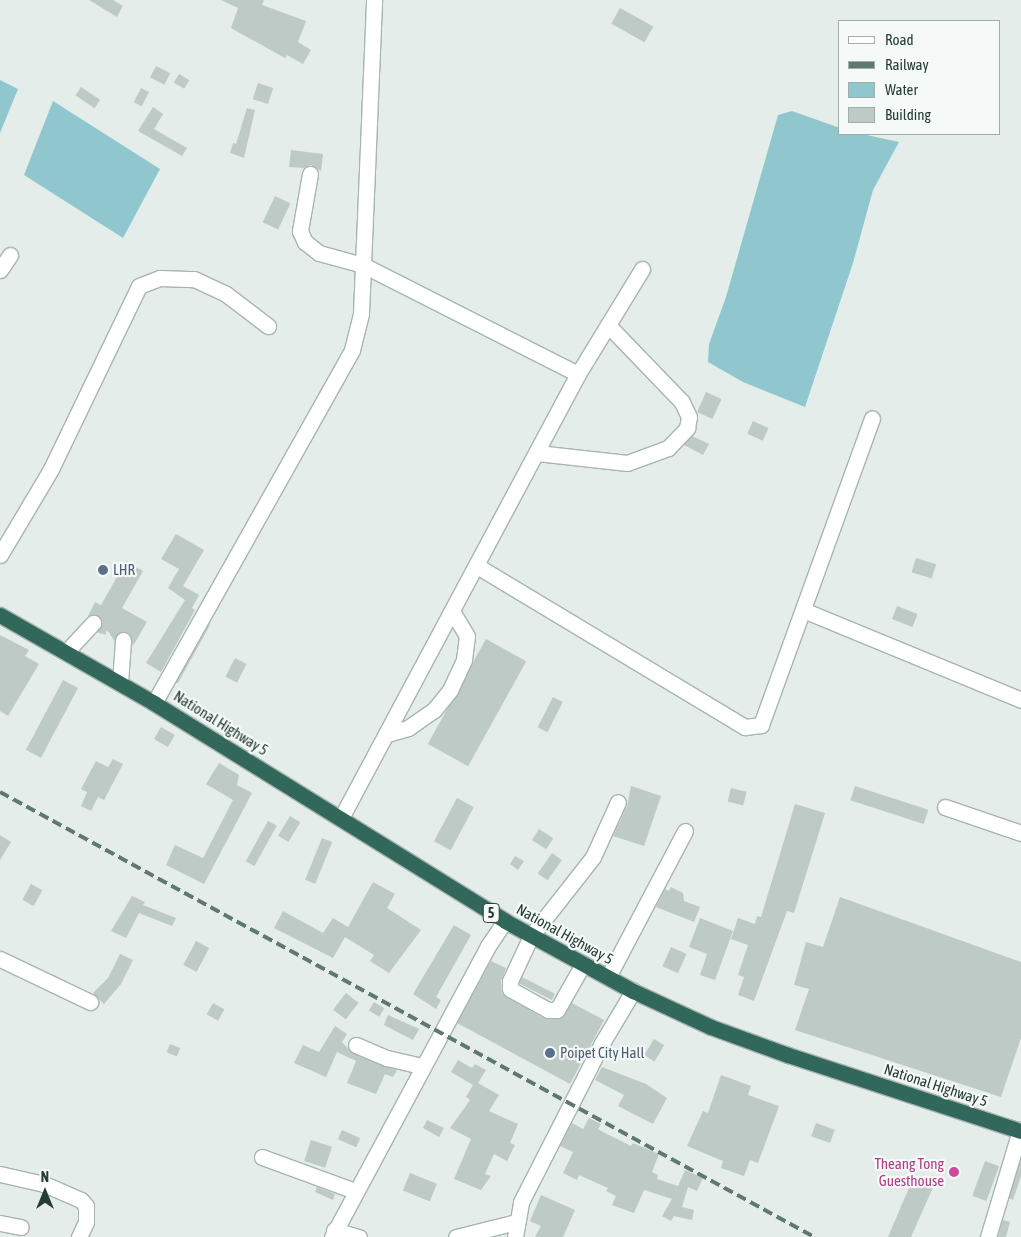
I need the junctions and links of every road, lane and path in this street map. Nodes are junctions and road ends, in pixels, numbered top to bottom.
1 (374, 0) edge
2 (310, 174) dead end
3 (10, 255) dead end
4 (363, 265) junction
5 (642, 269) dead end
6 (0, 270) edge
7 (608, 325) junction
8 (268, 326) dead end
9 (578, 374) junction
10 (872, 419) dead end
11 (536, 453) junction
12 (0, 555) edge
13 (477, 566) junction
14 (803, 610) junction
15 (452, 613) junction
16 (0, 615) edge
17 (93, 624) dead end
18 (123, 640) dead end
19 (66, 652) junction
20 (120, 684) junction
21 (1021, 700) edge
22 (154, 703) junction
23 (387, 734) junction
24 (618, 802) dead end
25 (945, 806) dead end
26 (341, 818) junction
27 (684, 831) dead end
28 (1021, 833) edge
29 (505, 921) junction
30 (531, 936) junction
31 (0, 959) edge
32 (583, 964) junction
33 (608, 977) junction
34 (633, 991) junction
35 (90, 1002) dead end
36 (356, 1044) dead end
37 (424, 1066) junction
38 (1020, 1131) edge
39 (262, 1157) dead end
40 (0, 1174) edge
41 (355, 1192) junction
42 (0, 1223) edge
43 (20, 1227) dead end
44 (516, 1230) edge
45 (333, 1234) edge
46 (79, 1237) edge
47 (359, 1237) edge
48 (456, 1237) edge
49 (988, 1237) edge

1 - 4 street
2 - 4 street
3 - 6 street
4 - 9 street
4 - 22 street
5 - 7 street
7 - 9 street
7 - 11 street
8 - 12 street
9 - 11 street
10 - 14 street
11 - 13 street
13 - 14 street
13 - 15 street
14 - 21 street
15 - 23 street
15 - 23 street
16 - 19 highway, National Highway 5 / 5
17 - 19 street
18 - 20 street
19 - 20 highway, National Highway 5 / 5
20 - 22 highway, National Highway 5 / 5
22 - 26 highway, National Highway 5 / 5
23 - 26 street
24 - 30 street
25 - 28 street
26 - 29 highway, National Highway 5 / 5
27 - 33 street
29 - 30 highway, National Highway 5 / 5
29 - 37 street
30 - 32 highway, National Highway 5 / 5
30 - 32 street
31 - 35 street
32 - 33 highway, National Highway 5 / 5
33 - 34 highway, National Highway 5 / 5
34 - 38 highway, National Highway 5 / 5
34 - 44 street
36 - 37 street
37 - 41 street
38 - 49 street
39 - 41 street
40 - 46 street
41 - 45 street
42 - 43 street
44 - 48 street
45 - 47 street

